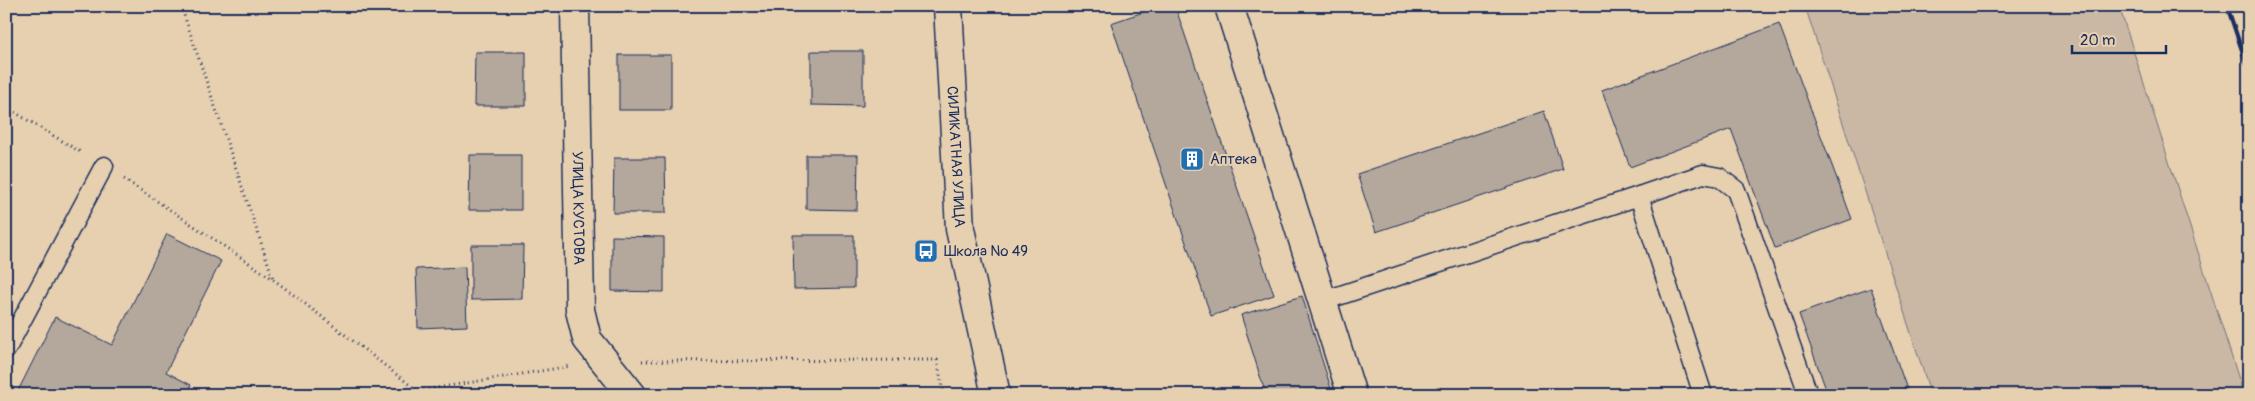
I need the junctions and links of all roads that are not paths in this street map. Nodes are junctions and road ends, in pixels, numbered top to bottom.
1 (575, 6) edge
2 (948, 6) edge
3 (1229, 6) edge
4 (104, 166) road end
5 (1639, 196) junction
6 (1323, 301) junction
7 (6, 350) edge
8 (632, 395) edge
9 (996, 395) edge
10 (1352, 395) edge
11 (1703, 395) edge
12 (1807, 395) edge

1 - 8 street, УЛИЦА КУСТОВА
2 - 9 street, СИЛИКАТНАЯ УЛИЦА
3 - 6 street
4 - 7 lane
5 - 6 lane
5 - 11 lane
5 - 12 lane
6 - 10 street

